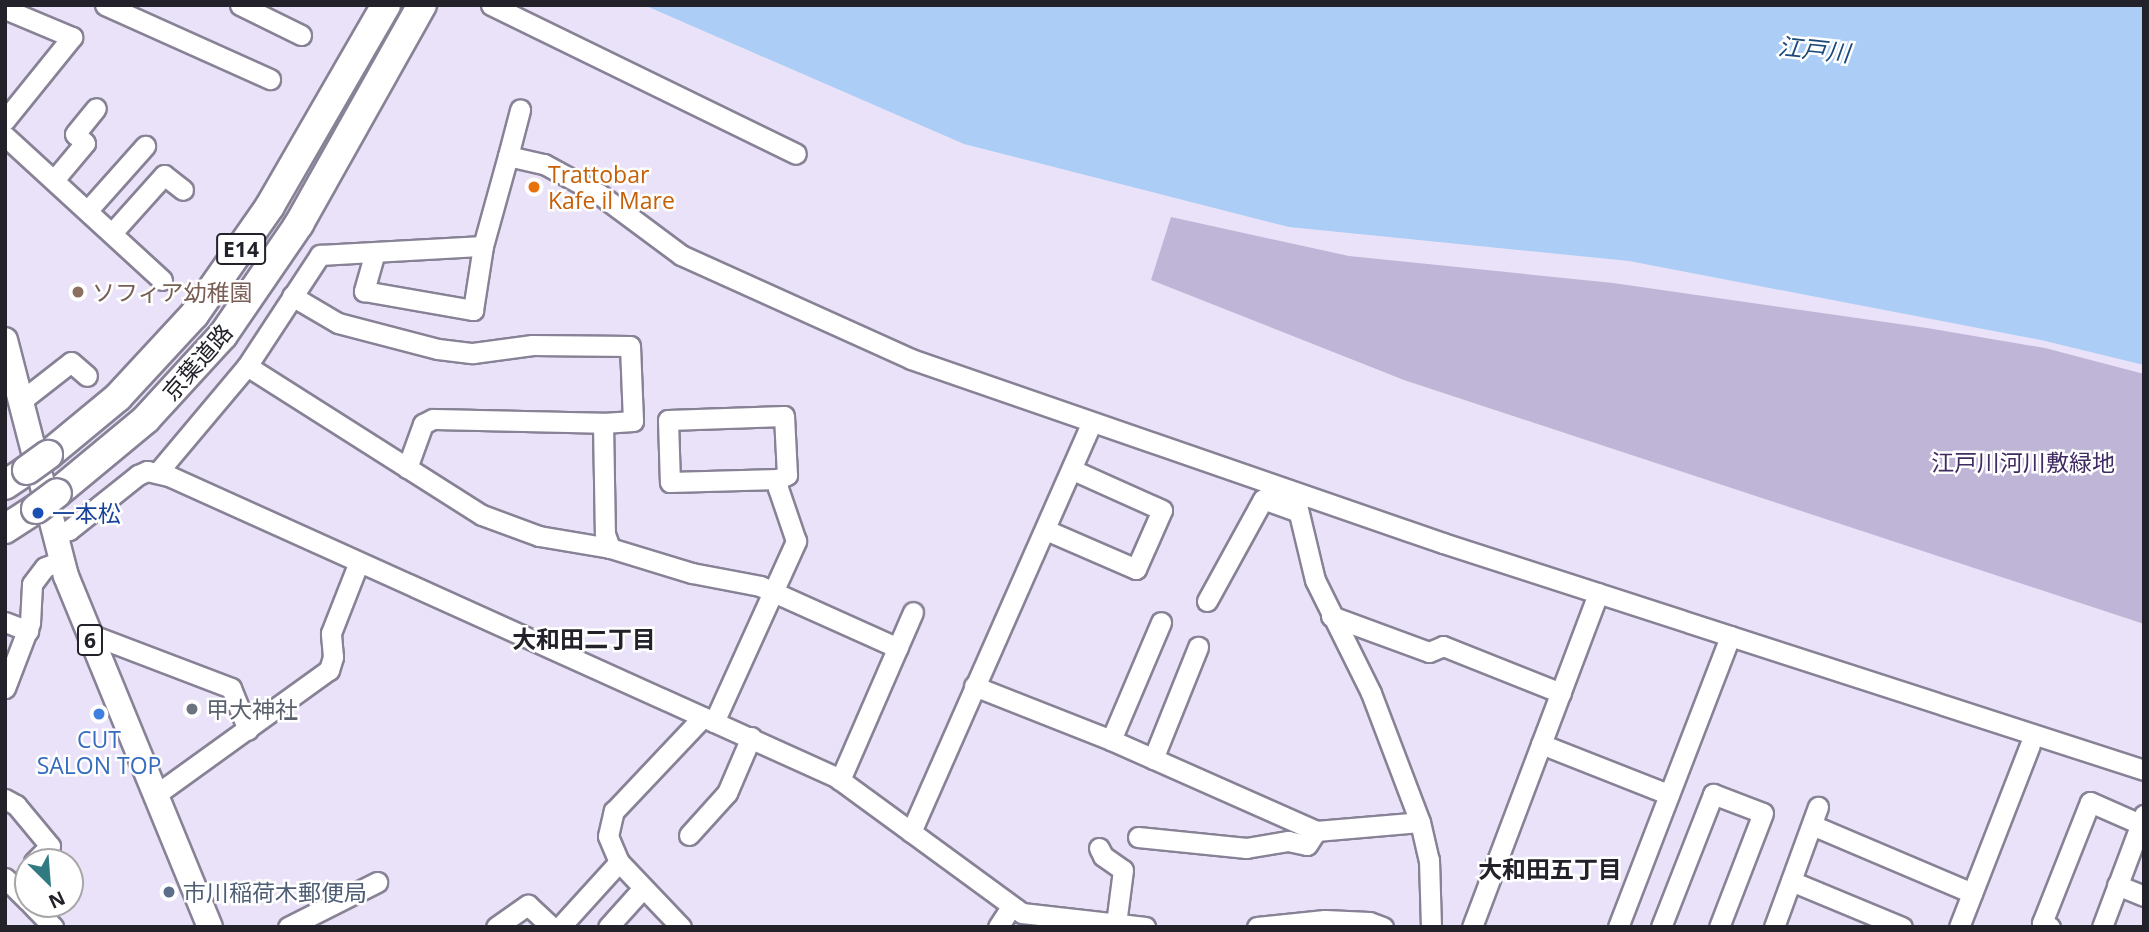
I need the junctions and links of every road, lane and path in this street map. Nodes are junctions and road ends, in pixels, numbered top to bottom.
1 (105, 5) edge
2 (240, 5) edge
3 (386, 5) edge
4 (491, 5) edge
5 (421, 8) edge
6 (5, 9) edge
7 (301, 35) dead end
8 (270, 79) dead end
9 (96, 108) dead end
10 (520, 110) dead end
11 (5, 120) edge
12 (5, 136) edge
13 (145, 145) dead end
14 (796, 154) dead end
15 (508, 156) junction
16 (54, 180) junction
17 (183, 190) dead end
18 (88, 210) junction
19 (112, 233) junction
20 (482, 246) junction
21 (375, 252) junction
22 (162, 280) dead end
23 (292, 296) junction
24 (5, 340) edge
25 (247, 366) junction
26 (87, 376) dead end
27 (14, 390) edge
28 (603, 423) junction
29 (1089, 428) dead end
30 (407, 468) junction
31 (27, 470) edge
32 (1073, 470) junction
33 (158, 472) junction
34 (778, 479) junction
35 (1300, 503) junction
36 (23, 517) edge
37 (1046, 530) junction
38 (55, 535) junction
39 (610, 548) junction
40 (61, 561) junction
41 (358, 564) junction
42 (773, 593) junction
43 (1598, 593) junction
44 (1207, 601) dead end
45 (913, 612) dead end
46 (1331, 617) junction
47 (5, 622) edge
48 (1161, 622) dead end
49 (28, 631) junction
50 (87, 633) junction
51 (1730, 636) junction
52 (1198, 647) dead end
53 (898, 648) junction
54 (974, 687) junction
55 (5, 688) edge
56 (1560, 693) junction
57 (708, 719) junction
58 (248, 730) junction
59 (751, 737) junction
60 (1111, 740) junction
61 (1541, 744) junction
62 (2030, 745) dead end
63 (1153, 759) junction
64 (2144, 770) edge
65 (840, 780) junction
66 (1668, 793) junction
67 (154, 796) junction
68 (5, 799) edge
69 (1420, 822) junction
70 (2142, 825) edge
71 (1316, 831) junction
72 (911, 832) junction
73 (689, 835) dead end
74 (1138, 837) dead end
75 (48, 848) edge
76 (1098, 848) dead end
77 (619, 862) junction
78 (1791, 881) junction
79 (377, 882) dead end
80 (2117, 885) junction
81 (643, 888) junction
82 (1972, 893) junction
83 (2144, 896) edge
84 (1011, 907) junction
85 (1116, 924) junction
86 (210, 927) edge
87 (288, 927) edge
88 (496, 927) edge
89 (552, 927) edge
90 (560, 927) edge
91 (608, 927) edge
92 (681, 927) edge
93 (998, 927) edge
94 (1145, 927) edge
95 (1257, 927) edge
96 (1382, 927) edge
97 (1431, 927) edge
98 (1472, 927) edge
99 (1618, 927) edge
100 (1661, 927) edge
101 (1719, 927) edge
102 (1774, 927) edge
103 (1902, 927) edge
104 (1959, 927) edge
105 (2050, 927) edge
106 (2102, 927) edge

1 - 8 street
2 - 7 street
3 - 31 highway, 京葉道路 / E14
4 - 14 street
5 - 36 highway, 京葉道路 / E14
6 - 11 street
9 - 16 street
10 - 15 street
12 - 16 street
13 - 18 street
15 - 20 street
15 - 35 street
16 - 18 street
17 - 19 street
18 - 19 street
19 - 22 street
20 - 21 street
20 - 21 street
21 - 23 street
23 - 25 street
23 - 28 street
24 - 27 main road, 6
25 - 30 street
25 - 33 street
26 - 27 street
27 - 38 main road, 6
28 - 30 street
28 - 39 street
29 - 32 street
30 - 39 street
32 - 37 street
32 - 37 street
33 - 38 street
33 - 41 street
34 - 34 street
34 - 42 street
35 - 43 street
35 - 44 street
35 - 46 street
37 - 54 street
38 - 40 main road, 6
39 - 42 street
40 - 49 street
40 - 50 main road, 6
41 - 57 street
41 - 58 street
42 - 53 street
42 - 57 street
43 - 51 street
43 - 56 street
45 - 53 street
46 - 56 street
46 - 69 street
47 - 49 street
48 - 60 street
49 - 55 street
50 - 58 street
50 - 67 main road, 6
51 - 64 street
51 - 66 street
52 - 63 street
53 - 65 street
54 - 60 street
54 - 72 street
56 - 61 street
57 - 59 street
57 - 77 street
58 - 67 street
59 - 65 street
59 - 73 street
60 - 63 street
61 - 66 street
61 - 98 street
62 - 82 street
63 - 71 street
65 - 72 street
66 - 99 street
67 - 86 main road, 6
68 - 75 street
69 - 71 street
69 - 97 street
70 - 80 street
70 - 105 street
71 - 74 street
72 - 84 street
76 - 85 street
77 - 81 street
77 - 90 street
78 - 82 street
78 - 102 street
78 - 103 street
79 - 87 street
80 - 83 street
80 - 106 street
81 - 91 street
81 - 92 street
82 - 104 street
84 - 85 street
84 - 93 street
85 - 94 street
88 - 89 street
95 - 96 street
100 - 101 street

